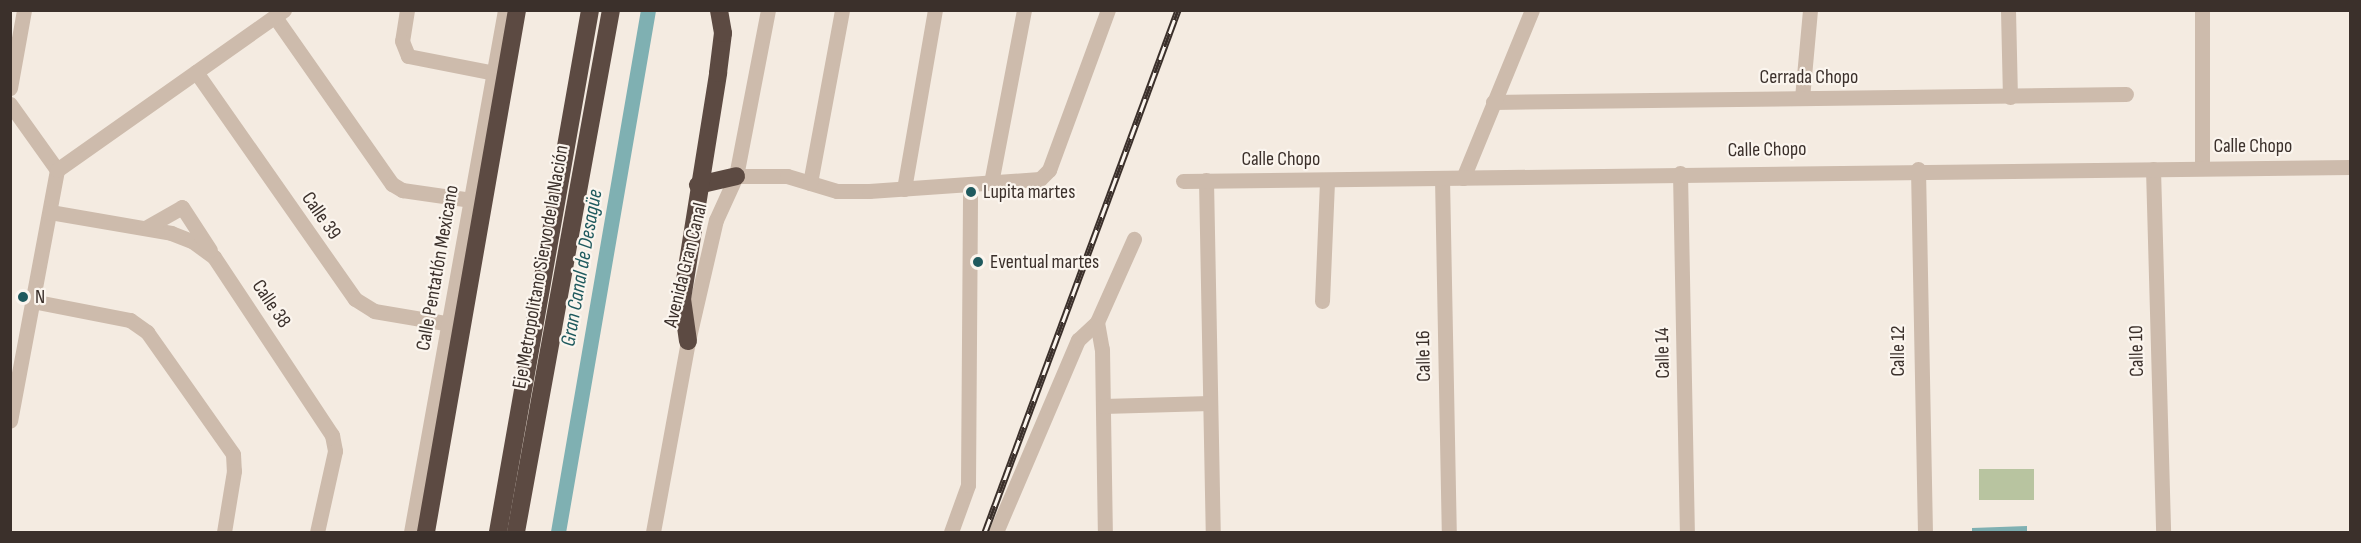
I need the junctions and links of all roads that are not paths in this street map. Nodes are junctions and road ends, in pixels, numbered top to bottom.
1 (24, 10) edge
2 (407, 10) edge
3 (505, 10) edge
4 (517, 10) edge
5 (590, 10) edge
6 (610, 10) edge
7 (719, 10) edge
8 (768, 10) edge
9 (842, 10) edge
10 (935, 10) edge
11 (1024, 10) edge
12 (1108, 10) edge
13 (1532, 10) edge
14 (1810, 10) edge
15 (2008, 10) edge
16 (2202, 10) edge
17 (280, 14) edge
18 (196, 72) junction
19 (495, 73) junction
20 (10, 88) edge
21 (2126, 94) dead end
22 (2010, 97) junction
23 (1802, 98) junction
24 (1493, 102) junction
25 (10, 104) edge
26 (2350, 167) edge
27 (2202, 168) junction
28 (1918, 169) junction
29 (2154, 169) junction
30 (57, 170) junction
31 (1680, 173) junction
32 (736, 176) junction
33 (1442, 178) junction
34 (1462, 178) junction
35 (1206, 180) junction
36 (1327, 180) junction
37 (1183, 181) dead end
38 (810, 183) junction
39 (991, 183) junction
40 (698, 184) junction
41 (970, 185) junction
42 (904, 189) junction
43 (471, 200) junction
44 (50, 212) junction
45 (147, 227) junction
46 (1134, 239) dead end
47 (214, 257) junction
48 (1322, 301) dead end
49 (32, 302) junction
50 (1097, 322) junction
51 (451, 324) junction
52 (688, 341) junction
53 (14, 376) edge
54 (1210, 403) junction
55 (1103, 406) junction
56 (10, 421) edge
57 (224, 532) edge
58 (317, 532) edge
59 (411, 532) edge
60 (426, 532) edge
61 (498, 532) edge
62 (516, 532) edge
63 (653, 532) edge
64 (951, 532) edge
65 (996, 532) edge
66 (1105, 532) edge
67 (1213, 532) edge
68 (1449, 532) edge
69 (1687, 532) edge
70 (1925, 532) edge
71 (2163, 532) edge

1 - 20 street
2 - 19 street
3 - 19 street, Calle Pentatlón Mexicano
4 - 60 highway
5 - 61 highway, Eje Metropolitano Siervo de la Nación
6 - 62 highway, Eje Metropolitano Siervo de la Nación
7 - 40 highway
8 - 32 street, Avenida Gran Canal
9 - 38 street
10 - 42 street
11 - 39 street
12 - 39 street
13 - 24 street
14 - 23 street
15 - 22 street
16 - 27 street
17 - 18 street
17 - 43 street
18 - 30 street
18 - 51 street, Calle 39
19 - 43 street, Calle Pentatlón Mexicano
21 - 22 street, Cerrada Chopo
22 - 23 street, Cerrada Chopo
23 - 24 street, Cerrada Chopo
24 - 34 street
25 - 30 street
26 - 27 street, Calle Chopo
27 - 29 street, Calle Chopo
28 - 29 street, Calle Chopo
28 - 31 street, Calle Chopo
28 - 70 street, Calle 12
29 - 71 street, Calle 10
30 - 44 street
31 - 34 street, Calle Chopo
31 - 69 street, Calle 14
32 - 38 street
32 - 40 highway
32 - 52 street, Avenida Gran Canal
33 - 34 street, Calle Chopo
33 - 36 street, Calle Chopo
33 - 68 street, Calle 16
35 - 36 street, Calle Chopo
35 - 37 street, Calle Chopo
35 - 54 street
36 - 48 street
38 - 42 street
39 - 41 street
40 - 52 highway
41 - 42 street
41 - 64 street
43 - 51 street, Calle Pentatlón Mexicano
44 - 45 street, Calle 38
44 - 49 street
45 - 47 street, Calle 38
45 - 47 street
46 - 50 street
47 - 58 street, Calle 38
49 - 53 street
49 - 57 street
50 - 55 street
50 - 65 street
51 - 59 street, Calle Pentatlón Mexicano
52 - 63 street, Avenida Gran Canal
53 - 56 street
54 - 55 street
54 - 67 street
55 - 66 street

